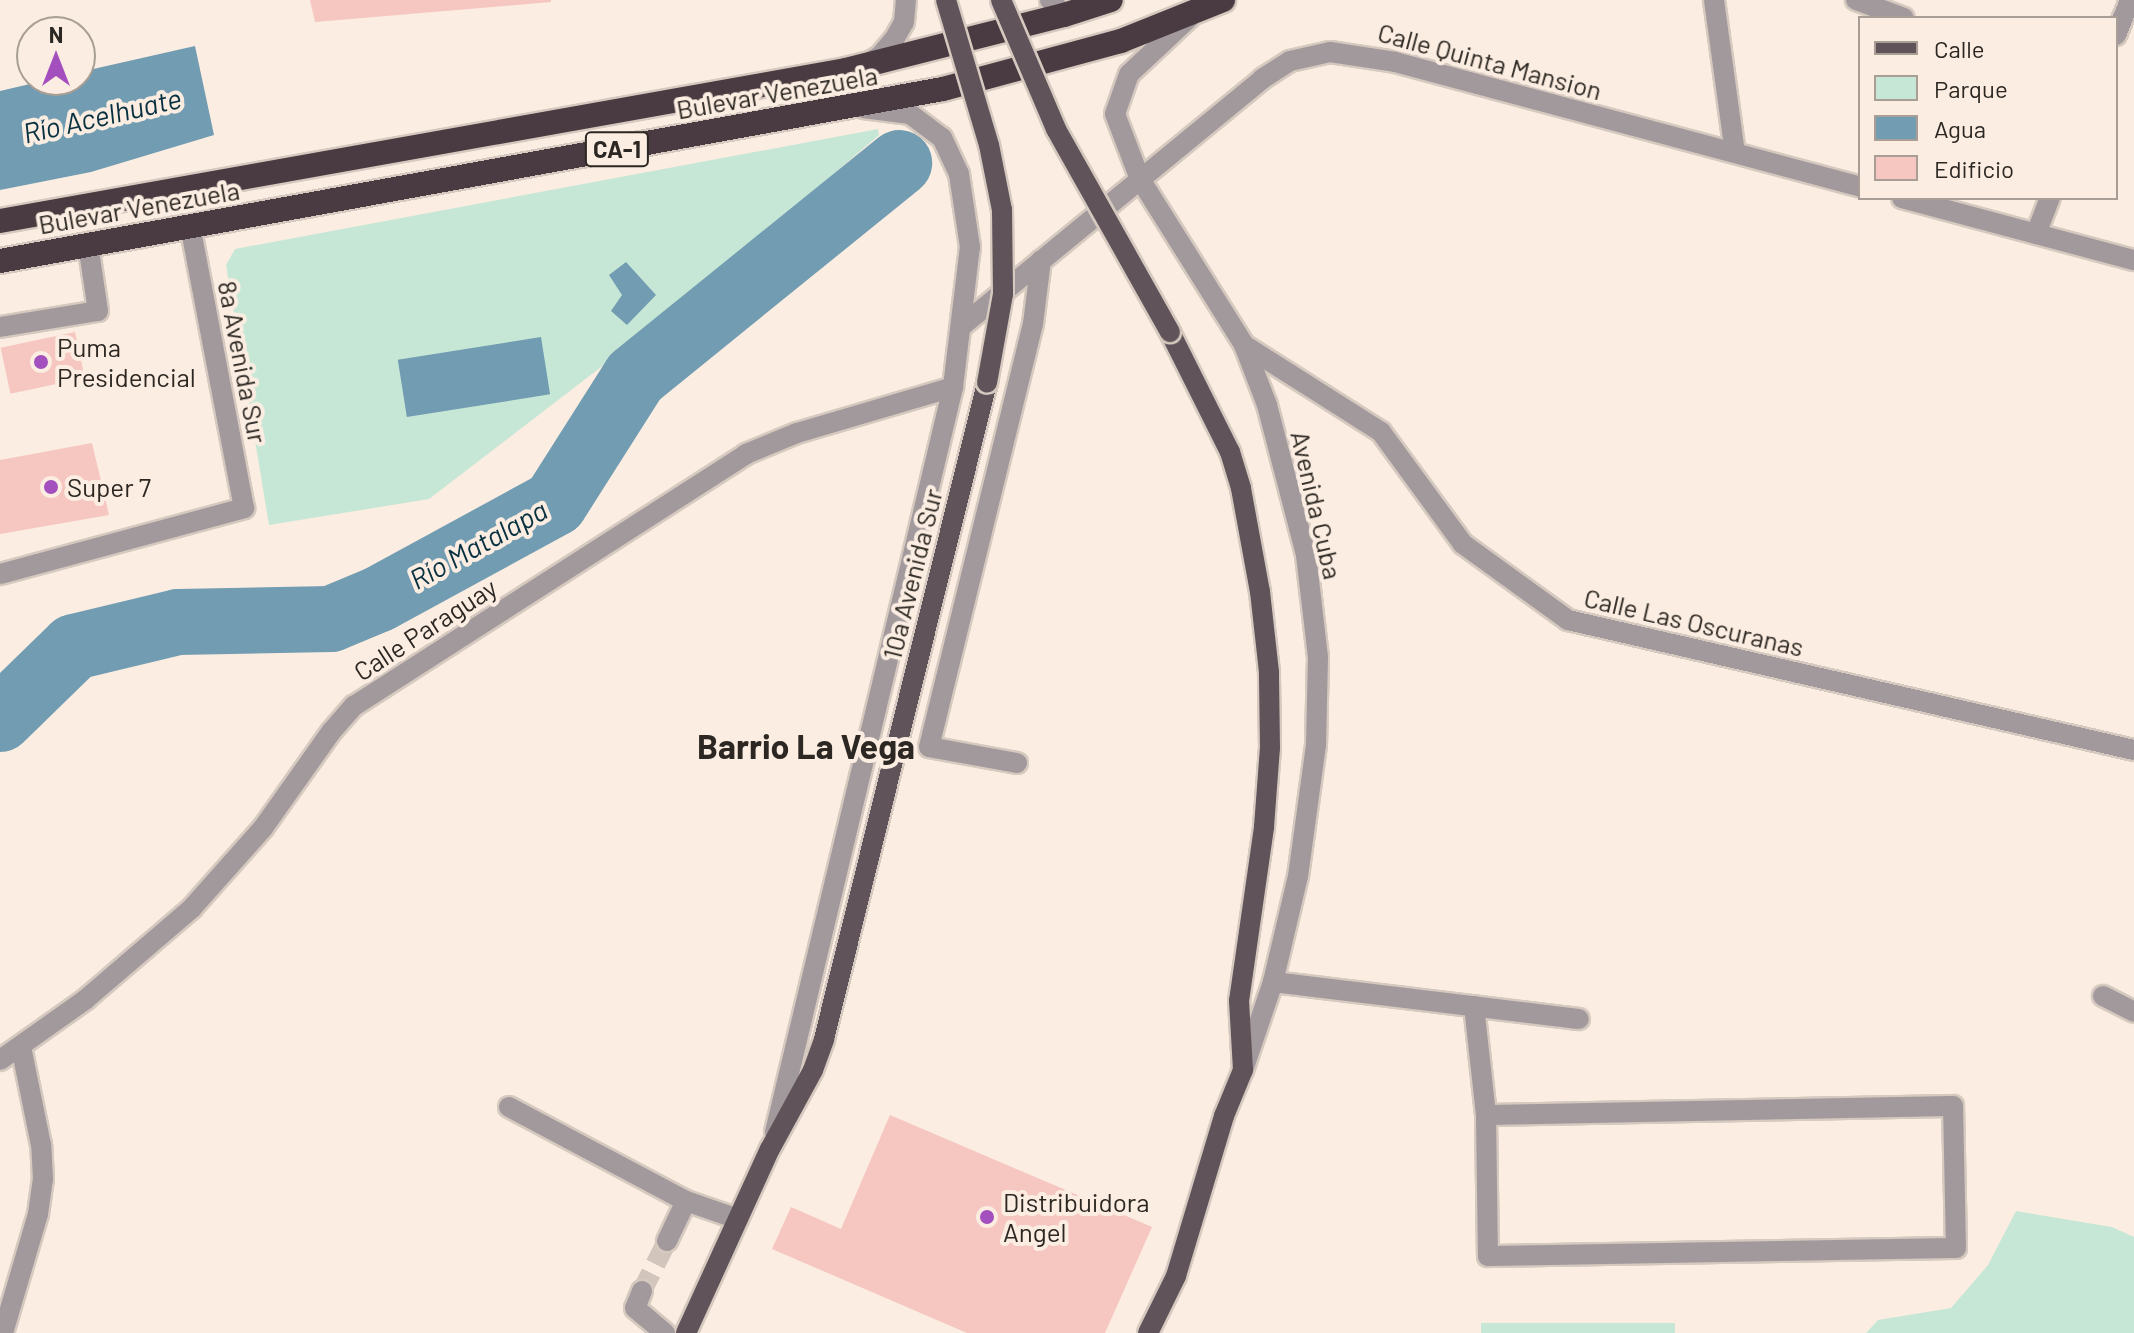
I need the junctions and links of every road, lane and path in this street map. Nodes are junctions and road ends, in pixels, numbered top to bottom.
1 (906, 0) edge
2 (946, 0) edge
3 (1001, 0) edge
4 (1111, 0) edge
5 (1223, 0) edge
6 (1714, 0) edge
7 (1856, 0) edge
8 (2130, 0) edge
9 (1057, 8) edge
10 (1195, 13) junction
11 (1899, 16) edge
12 (2118, 30) edge
13 (846, 70) junction
14 (851, 106) junction
15 (1735, 153) junction
16 (1140, 179) junction
17 (1858, 186) edge
18 (1909, 200) edge
19 (2049, 200) edge
20 (0, 221) edge
21 (190, 225) junction
22 (2036, 234) junction
23 (88, 244) junction
24 (1041, 260) junction
25 (2134, 260) edge
26 (0, 261) edge
27 (963, 325) junction
28 (0, 327) edge
29 (1244, 345) junction
30 (953, 387) junction
31 (0, 574) edge
32 (2134, 750) edge
33 (1017, 763) dead end
34 (1273, 982) junction
35 (2103, 996) dead end
36 (1474, 1006) junction
37 (2134, 1012) edge
38 (1579, 1019) dead end
39 (21, 1047) junction
40 (0, 1060) edge
41 (1243, 1070) junction
42 (509, 1107) dead end
43 (1486, 1115) junction
44 (770, 1149) junction
45 (686, 1201) junction
46 (738, 1219) junction
47 (667, 1241) tunnel mouth
48 (642, 1291) tunnel mouth
49 (3, 1333) edge
50 (665, 1333) edge
51 (686, 1333) edge
52 (1148, 1333) edge

1 - 13 street
2 - 44 main road, 10a Avenida Sur, bridge
3 - 41 main road, Avenida Cuba, bridge
4 - 9 highway, Bulevar Venezuela / CA-1
5 - 10 highway, Bulevar Venezuela / CA-1
6 - 15 street
7 - 11 street
8 - 12 street
9 - 13 highway, Bulevar Venezuela / CA-1
10 - 14 highway, Bulevar Venezuela / CA-1
10 - 16 street, Avenida Cuba
13 - 20 highway, Bulevar Venezuela / CA-1
14 - 21 highway, Bulevar Venezuela / CA-1
14 - 27 street, 10a Avenida Sur
15 - 16 street, Calle Quinta Mansion
15 - 17 street, Calle Quinta Mansion
16 - 24 street, Calle Quinta Mansion
16 - 29 street, Avenida Cuba
18 - 22 street
19 - 22 street
21 - 23 highway, Bulevar Venezuela / CA-1
21 - 31 street, 8a Avenida Sur
22 - 25 street
23 - 26 highway, Bulevar Venezuela / CA-1
23 - 28 street
24 - 27 street, Calle Quinta Mansion
24 - 33 street
27 - 30 street, 10a Avenida Sur
29 - 32 street, Calle Las Oscuranas
29 - 34 street, Avenida Cuba
30 - 39 street, Calle Paraguay
30 - 44 street, 10a Avenida Sur
34 - 36 street
34 - 41 street, Avenida Cuba
35 - 37 street
36 - 38 street
36 - 43 street
39 - 40 street, Calle Paraguay
39 - 49 street
41 - 52 main road, Avenida Cuba
42 - 45 street
43 - 43 street
44 - 46 main road, 10a Avenida Sur
45 - 46 street
45 - 47 street
46 - 51 main road, 10a Avenida Sur
48 - 50 street

